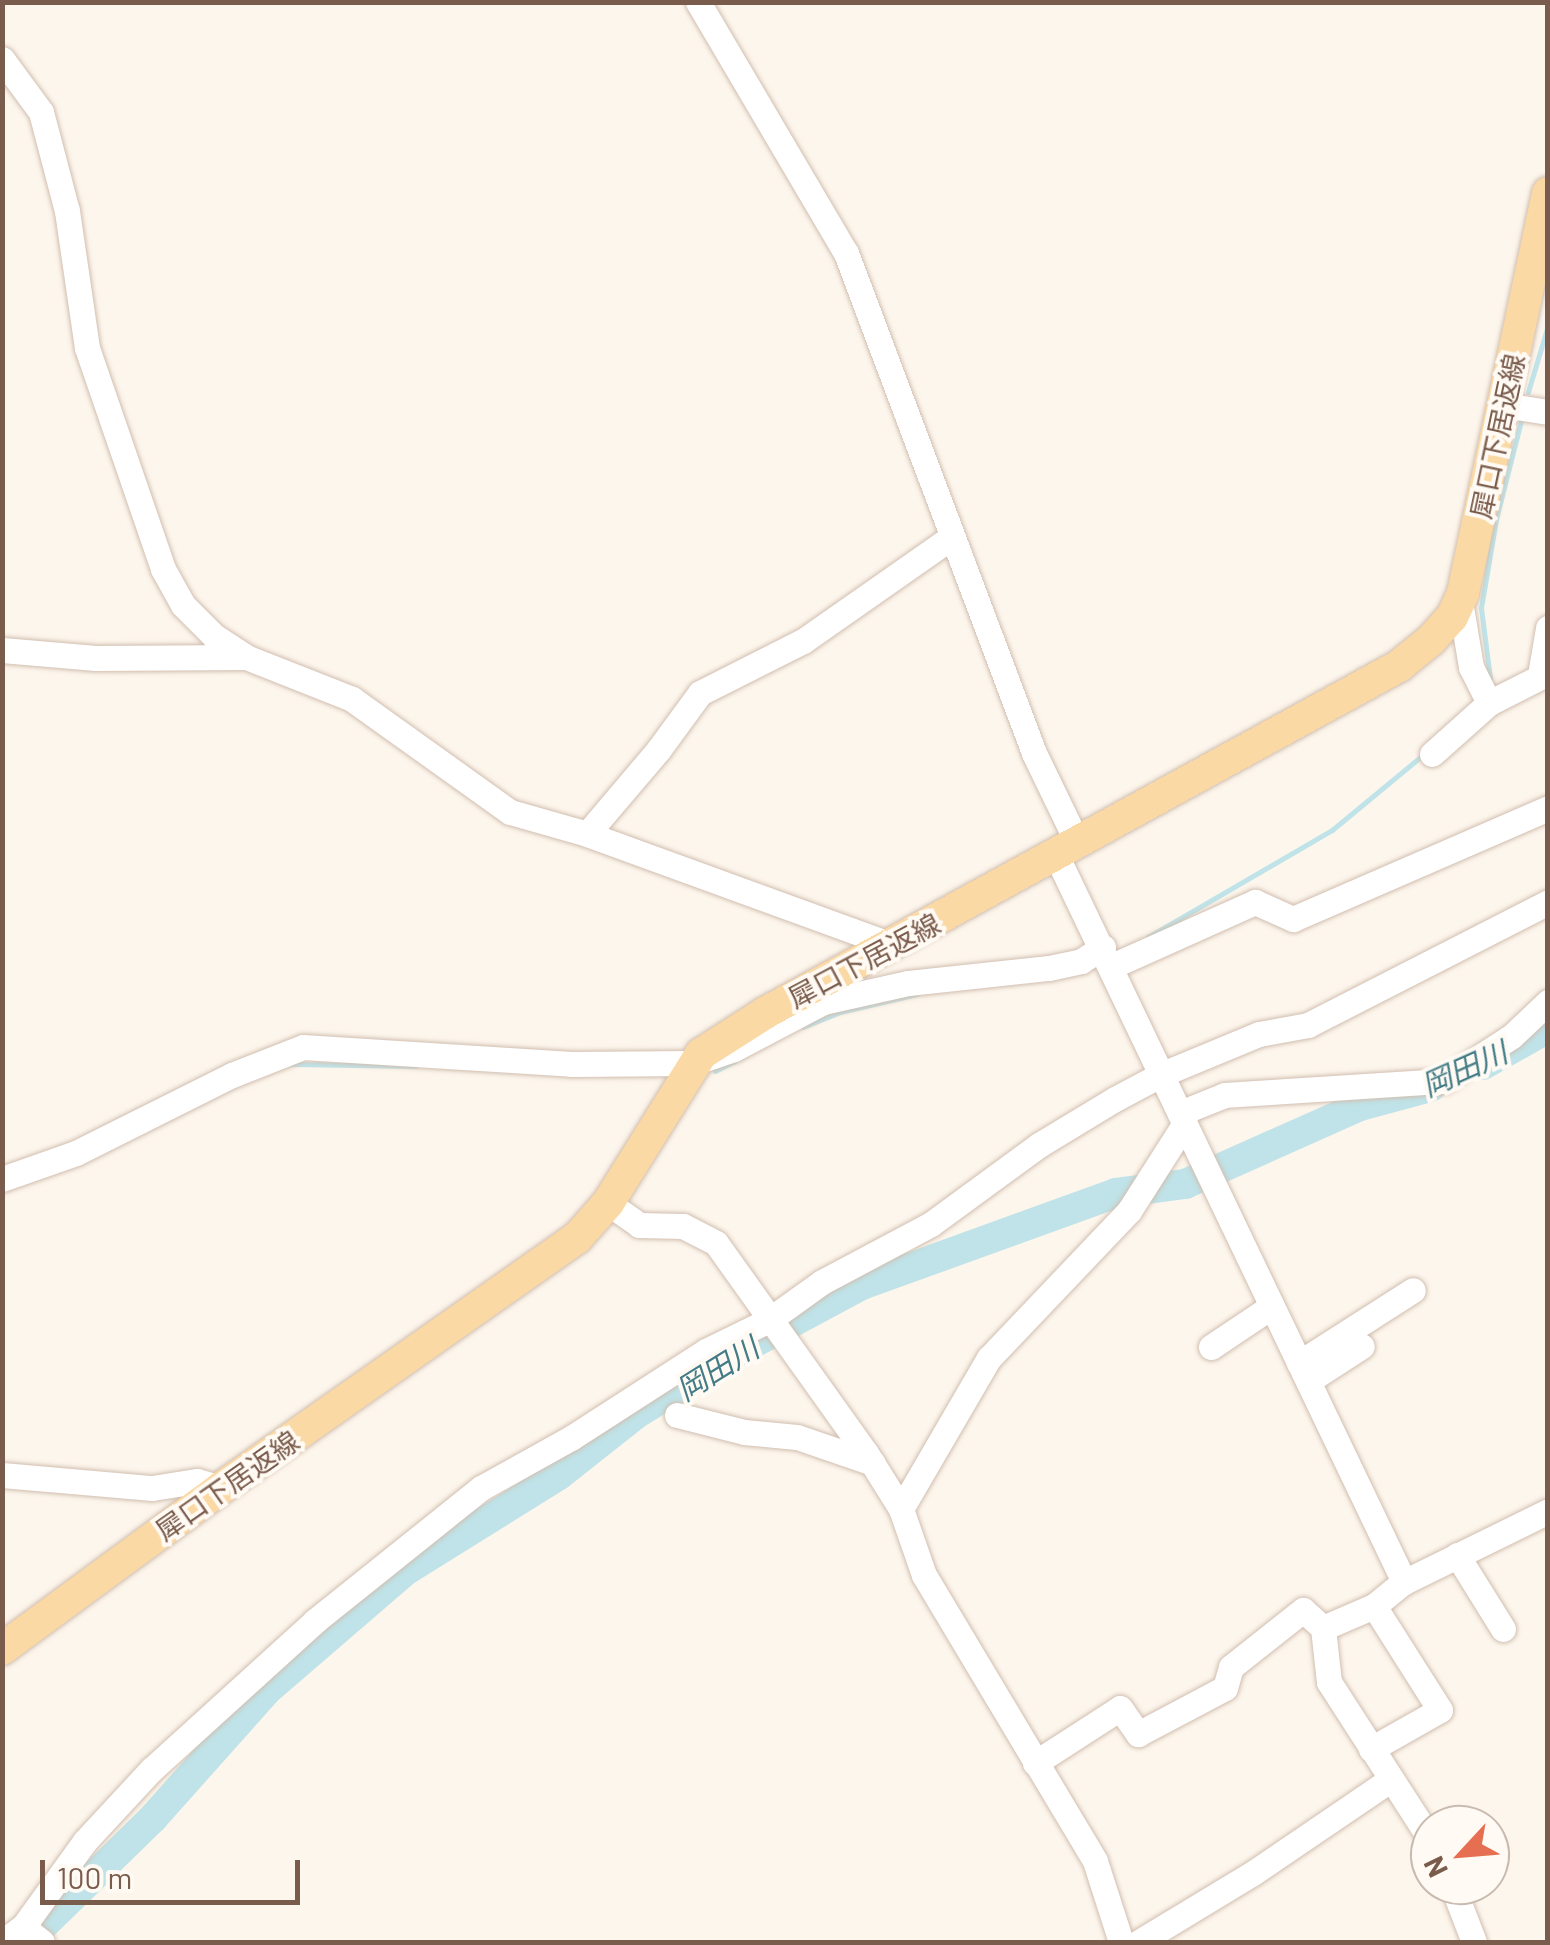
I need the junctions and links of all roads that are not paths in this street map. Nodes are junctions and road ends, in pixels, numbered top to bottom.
1 (698, 2) edge
2 (2, 59) edge
3 (1547, 195) edge
4 (1504, 405) junction
5 (1548, 412) edge
6 (950, 538) junction
7 (1460, 601) junction
8 (1548, 628) edge
9 (2, 650) edge
10 (246, 657) junction
11 (1542, 668) edge
12 (1486, 697) junction
13 (1432, 754) dead end
14 (1548, 808) edge
15 (587, 834) junction
16 (1068, 851) junction
17 (1548, 902) edge
18 (892, 945) junction
19 (1107, 957) junction
20 (1548, 1002) edge
21 (693, 1063) junction
22 (1160, 1075) junction
23 (1182, 1118) junction
24 (2, 1179) edge
25 (608, 1203) junction
26 (1413, 1290) dead end
27 (1272, 1306) junction
28 (769, 1320) junction
29 (1362, 1346) dead end
30 (1210, 1347) dead end
31 (1303, 1372) junction
32 (677, 1415) dead end
33 (873, 1463) junction
34 (2, 1475) edge
35 (221, 1488) junction
36 (901, 1509) junction
37 (1548, 1511) edge
38 (1457, 1556) junction
39 (1404, 1582) junction
40 (1374, 1606) junction
41 (1322, 1628) junction
42 (1503, 1629) dead end
43 (2, 1649) edge
44 (1371, 1749) junction
45 (1035, 1763) junction
46 (1390, 1780) junction
47 (1410, 1810) edge
48 (1460, 1905) edge
49 (22, 1937) edge
50 (1121, 1942) edge
51 (1138, 1942) edge
52 (1474, 1942) edge

1 - 6 street
2 - 10 street
3 - 4 main road, 犀口下居返線
4 - 5 street
4 - 7 main road, 犀口下居返線
6 - 15 street
6 - 16 street
7 - 12 street
7 - 16 main road, 犀口下居返線
8 - 11 street
9 - 10 street
10 - 15 street
11 - 12 street
12 - 13 street
14 - 19 street
15 - 18 street
16 - 18 main road, 犀口下居返線
16 - 19 street
17 - 22 street
18 - 21 main road, 犀口下居返線
19 - 21 street
19 - 22 street
20 - 23 street
21 - 24 street
21 - 25 main road, 犀口下居返線
22 - 23 street
22 - 28 street
23 - 27 street
23 - 36 street
25 - 28 street
25 - 35 main road, 犀口下居返線
26 - 31 street
27 - 30 street
27 - 31 street
28 - 33 street
28 - 49 street
29 - 31 street
31 - 39 street
32 - 33 street
33 - 36 street
34 - 35 street
35 - 43 main road, 犀口下居返線
36 - 45 street
37 - 38 street
38 - 39 street
38 - 42 street
39 - 40 street
40 - 41 street
40 - 44 street
41 - 44 street
41 - 45 street
44 - 46 street
45 - 50 street
46 - 47 street
46 - 51 street
48 - 52 street

